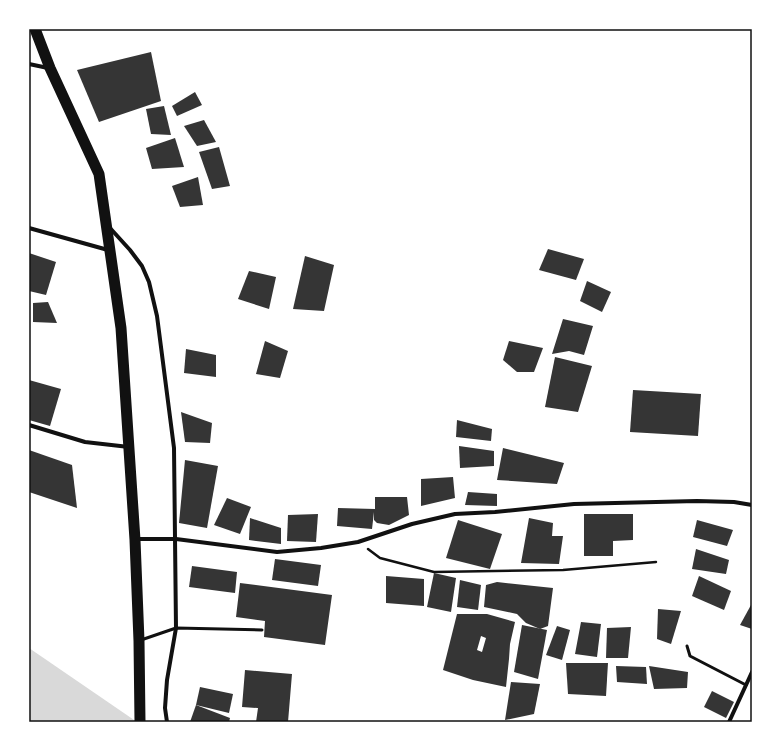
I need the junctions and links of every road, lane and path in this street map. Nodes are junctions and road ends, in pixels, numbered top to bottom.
1 (35, 29) edge
2 (29, 64) edge
3 (50, 68) junction
4 (106, 225) junction
5 (29, 228) edge
6 (110, 251) junction
7 (29, 425) edge
8 (129, 447) junction
9 (752, 505) edge
10 (176, 539) junction
11 (135, 540) junction
12 (358, 542) junction
13 (656, 562) dead end
14 (176, 628) junction
15 (262, 630) dead end
16 (139, 641) junction
17 (687, 646) dead end
18 (752, 672) edge
19 (746, 685) junction
20 (140, 722) edge
21 (167, 722) edge
22 (729, 722) edge

1 - 3 highway
2 - 3 street
3 - 4 highway
4 - 6 highway
4 - 10 street
5 - 6 street
6 - 8 highway
7 - 8 street
8 - 11 highway
9 - 12 street
10 - 11 street
10 - 12 street
10 - 14 street
11 - 16 highway
12 - 13 path
14 - 15 lane
14 - 16 lane
14 - 21 street
16 - 20 highway
17 - 19 lane
18 - 19 street
19 - 22 street

